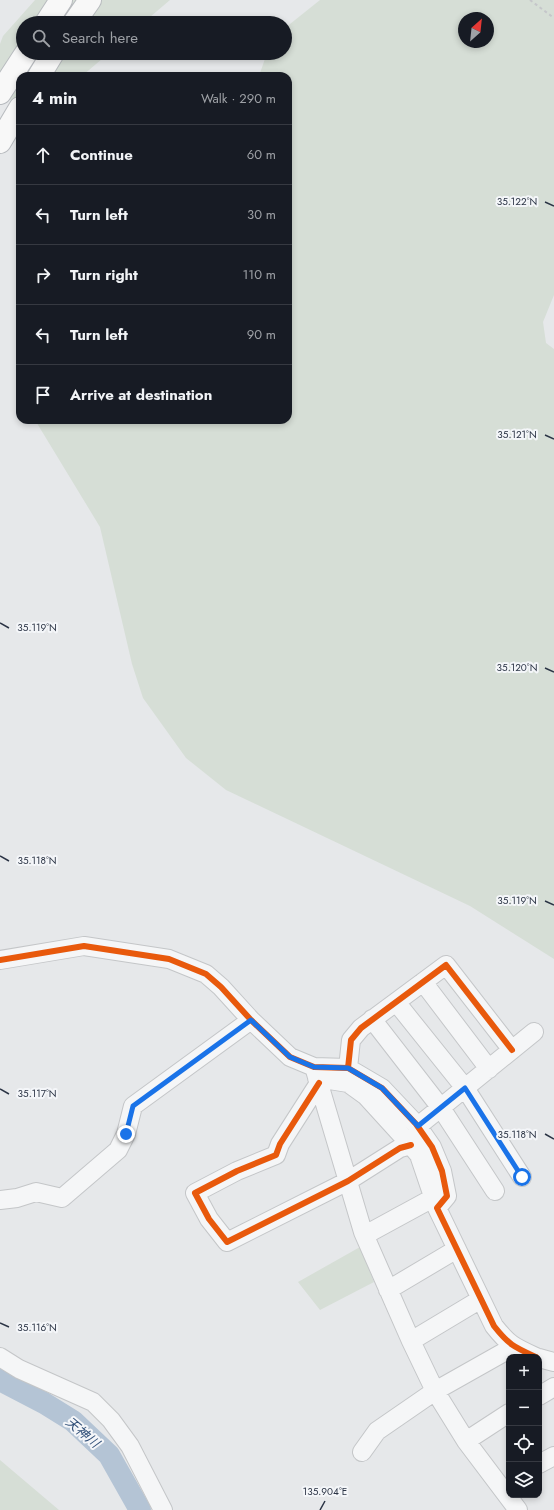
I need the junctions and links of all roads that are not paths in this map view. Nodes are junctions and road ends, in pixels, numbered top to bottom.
1 (61, 0) edge
2 (90, 0) edge
3 (51, 16) edge
4 (79, 16) edge
5 (22, 60) edge
6 (49, 60) edge
7 (41, 72) edge
8 (0, 94) edge
9 (16, 115) edge
10 (0, 142) edge
11 (0, 960) edge
12 (423, 982) junction
13 (396, 1002) junction
14 (251, 1020) junction
15 (372, 1020) junction
16 (534, 1032) dead end
17 (512, 1050) junction
18 (348, 1068) junction
19 (489, 1069) junction
20 (317, 1076) junction
21 (465, 1088) junction
22 (441, 1108) junction
23 (418, 1126) junction
24 (411, 1145) junction
25 (522, 1177) dead end
26 (348, 1181) junction
27 (495, 1191) dead end
28 (0, 1200) edge
29 (435, 1203) junction
30 (365, 1235) junction
31 (457, 1249) junction
32 (388, 1290) junction
33 (481, 1299) junction
34 (411, 1342) junction
35 (513, 1347) junction
36 (529, 1354) edge
37 (0, 1357) edge
38 (542, 1359) edge
39 (554, 1362) edge
40 (554, 1387) edge
41 (435, 1391) junction
42 (542, 1394) edge
43 (506, 1415) edge
44 (466, 1442) junction
45 (362, 1452) dead end
46 (554, 1456) edge
47 (542, 1462) edge
48 (505, 1486) edge
49 (163, 1510) edge
50 (518, 1510) edge

1 - 3 highway
2 - 4 highway
5 - 8 highway
6 - 7 highway
9 - 10 highway
11 - 14 street
12 - 13 street
12 - 17 street
12 - 19 street
13 - 15 street
13 - 21 street
14 - 20 street
14 - 28 street
15 - 18 street
15 - 22 street
16 - 17 street
17 - 19 street
18 - 20 street
18 - 23 street
19 - 21 street
20 - 24 street
20 - 26 street
20 - 26 street
21 - 22 street
21 - 25 street
22 - 23 street
22 - 27 street
23 - 29 street
24 - 26 street
24 - 29 street
26 - 30 street
29 - 30 street
29 - 31 street
30 - 32 street
31 - 32 street
31 - 33 street
32 - 34 street
33 - 34 street
33 - 35 street
34 - 41 street
35 - 36 street
35 - 41 street
37 - 49 street
38 - 39 street
40 - 42 street
41 - 44 street
41 - 45 street
43 - 44 street
44 - 48 street
46 - 47 street
48 - 50 street

